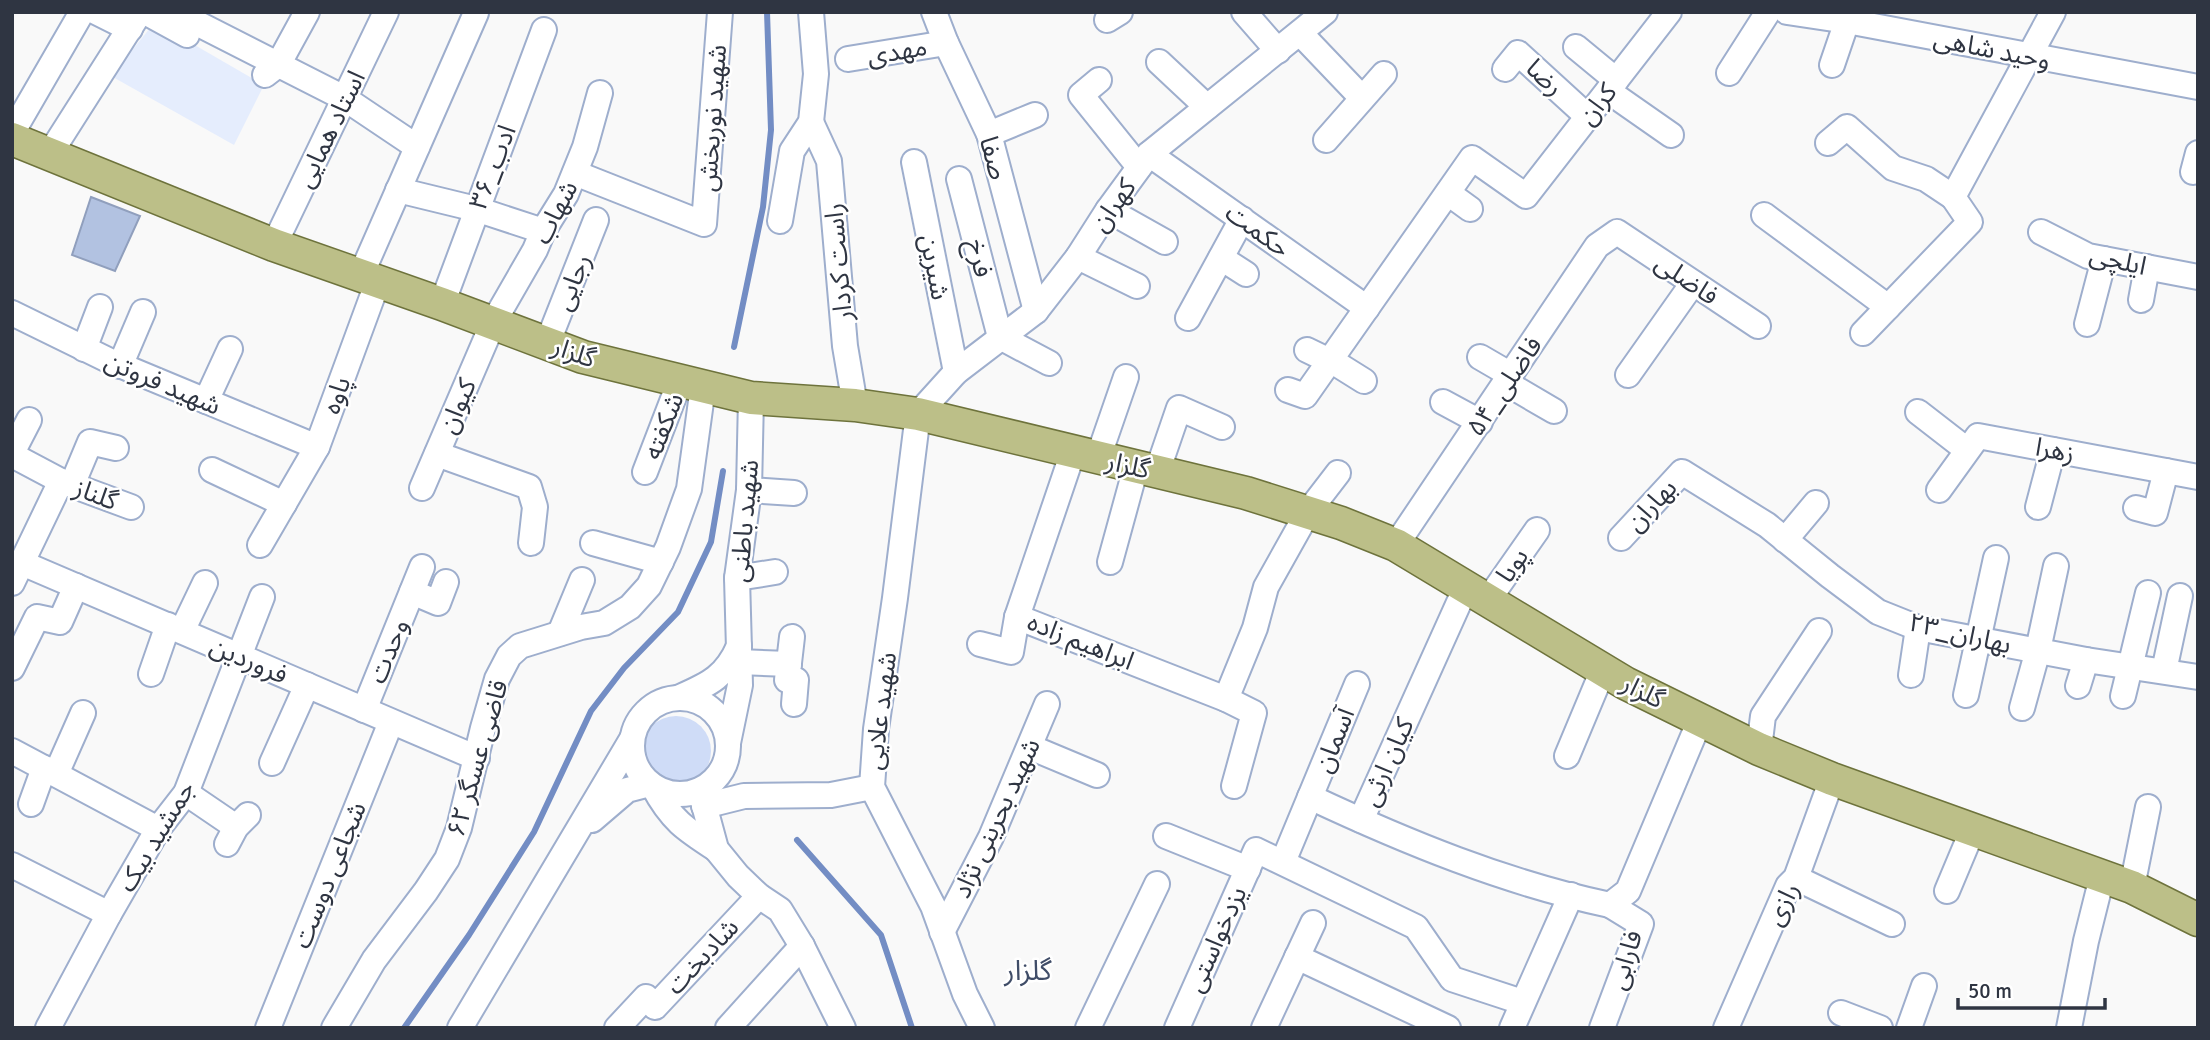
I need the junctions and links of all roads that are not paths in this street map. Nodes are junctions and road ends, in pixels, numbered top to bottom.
1 (82, 12) edge
2 (96, 12) edge
3 (175, 12) edge
4 (307, 12) edge
5 (386, 12) edge
6 (720, 12) edge
7 (812, 12) edge
8 (1244, 12) edge
9 (1325, 12) edge
10 (1669, 12) edge
11 (1768, 12) edge
12 (1787, 12) edge
13 (2053, 12) edge
14 (476, 13) edge
15 (941, 14) edge
16 (139, 18) edge
17 (1875, 19) edge
18 (1847, 21) junction
19 (544, 30) dead end
20 (1300, 33) junction
21 (946, 43) junction
22 (1576, 47) dead end
23 (1278, 51) junction
24 (2030, 55) junction
25 (848, 59) dead end
26 (1158, 62) dead end
27 (278, 65) junction
28 (1832, 65) dead end
29 (1505, 69) dead end
30 (1729, 73) dead end
31 (1384, 74) dead end
32 (1099, 80) dead end
33 (1612, 85) junction
34 (2198, 87) edge
35 (600, 93) dead end
36 (344, 98) junction
37 (1362, 98) junction
38 (1207, 107) junction
39 (1035, 115) dead end
40 (1588, 117) junction
41 (811, 122) junction
42 (12, 133) edge
43 (989, 134) junction
44 (1671, 135) dead end
45 (12, 139) edge
46 (1326, 139) dead end
47 (1828, 142) dead end
48 (417, 147) junction
49 (49, 155) junction
50 (1144, 160) junction
51 (914, 162) dead end
52 (575, 173) junction
53 (960, 179) dead end
54 (398, 190) junction
55 (1448, 193) junction
56 (1953, 197) junction
57 (476, 209) junction
58 (1470, 209) dead end
59 (1108, 211) junction
60 (1763, 215) dead end
61 (1242, 219) junction
62 (596, 220) dead end
63 (780, 221) dead end
64 (542, 230) junction
65 (1617, 232) joint
66 (2041, 232) dead end
67 (1165, 242) dead end
68 (274, 245) junction
69 (1078, 257) junction
70 (1220, 258) junction
71 (2104, 259) junction
72 (2147, 267) junction
73 (1246, 274) dead end
74 (2198, 276) edge
75 (369, 278) junction
76 (1693, 283) junction
77 (1137, 286) dead end
78 (2141, 300) dead end
79 (442, 304) junction
80 (100, 307) dead end
81 (1888, 307) junction
82 (1367, 309) junction
83 (1036, 311) junction
84 (143, 312) dead end
85 (12, 313) edge
86 (1188, 318) dead end
87 (493, 323) junction
88 (2087, 324) dead end
89 (1758, 326) dead end
90 (1863, 332) dead end
91 (1000, 337) junction
92 (547, 344) junction
93 (84, 349) junction
94 (230, 349) dead end
95 (1307, 350) dead end
96 (1480, 357) dead end
97 (1329, 362) junction
98 (1049, 363) dead end
99 (120, 366) junction
100 (956, 372) junction
101 (1628, 375) dead end
102 (1126, 377) dead end
103 (1509, 379) junction
104 (1364, 381) dead end
105 (692, 384) junction
106 (1288, 390) dead end
107 (751, 398) junction
108 (206, 401) junction
109 (1443, 402) dead end
110 (855, 405) junction
111 (1554, 411) dead end
112 (1918, 412) dead end
113 (918, 414) junction
114 (29, 420) dead end
115 (1480, 422) junction
116 (1222, 428) dead end
117 (317, 447) junction
118 (116, 449) dead end
119 (1967, 450) junction
120 (2053, 450) junction
121 (12, 454) edge
122 (437, 454) junction
123 (1086, 455) junction
124 (212, 470) dead end
125 (1146, 470) junction
126 (2166, 471) junction
127 (645, 472) dead end
128 (1682, 472) joint
129 (1338, 473) dead end
130 (2198, 477) edge
131 (67, 483) junction
132 (422, 488) dead end
133 (749, 490) junction
134 (1939, 490) dead end
135 (794, 493) dead end
136 (1816, 503) dead end
137 (284, 504) junction
138 (2038, 506) dead end
139 (131, 507) dead end
140 (2136, 508) dead end
141 (1308, 512) junction
142 (1537, 530) dead end
143 (1621, 538) dead end
144 (1785, 540) junction
145 (531, 543) dead end
146 (593, 543) dead end
147 (260, 545) dead end
148 (1396, 545) junction
149 (1996, 558) dead end
150 (661, 562) junction
151 (1110, 562) dead end
152 (2056, 566) dead end
153 (422, 568) dead end
154 (775, 572) dead end
155 (17, 573) edge
156 (737, 578) junction
157 (582, 580) dead end
158 (446, 582) dead end
159 (205, 583) dead end
160 (75, 586) junction
161 (412, 592) junction
162 (2148, 593) dead end
163 (1477, 594) junction
164 (2180, 596) dead end
165 (262, 597) dead end
166 (1017, 617) junction
167 (175, 628) junction
168 (1918, 628) junction
169 (1819, 631) dead end
170 (560, 633) junction
171 (792, 637) dead end
172 (1977, 638) junction
173 (980, 644) dead end
174 (2038, 650) junction
175 (739, 653) junction
176 (239, 655) junction
177 (2086, 660) junction
178 (789, 664) junction
179 (2129, 665) junction
180 (12, 668) edge
181 (1603, 670) junction
182 (2164, 671) junction
183 (150, 674) dead end
184 (1911, 675) dead end
185 (2198, 677) edge
186 (1357, 684) dead end
187 (307, 685) junction
188 (2078, 685) dead end
189 (1966, 695) dead end
190 (2123, 696) dead end
191 (680, 698) junction
192 (1226, 699) junction
193 (794, 704) dead end
194 (1047, 704) dead end
195 (2022, 708) dead end
196 (364, 710) junction
197 (83, 713) dead end
198 (1700, 720) junction
199 (391, 722) junction
200 (632, 739) junction
201 (728, 743) junction
202 (1030, 747) junction
203 (1759, 749) junction
204 (12, 751) edge
205 (1567, 756) dead end
206 (477, 758) junction
207 (272, 763) dead end
208 (50, 771) junction
209 (1097, 775) dead end
210 (1832, 779) junction
211 (652, 785) junction
212 (1234, 786) dead end
213 (872, 788) junction
214 (186, 793) junction
215 (1310, 797) junction
216 (702, 798) junction
217 (31, 804) dead end
218 (2148, 807) dead end
219 (1361, 820) junction
220 (158, 829) junction
221 (237, 829) dead end
222 (1973, 829) junction
223 (577, 835) junction
224 (1166, 836) dead end
225 (716, 849) junction
226 (1252, 859) junction
227 (1283, 862) junction
228 (12, 865) edge
229 (2102, 877) junction
230 (1796, 878) junction
231 (1157, 884) dead end
232 (2132, 887) junction
233 (1947, 891) dead end
234 (1571, 895) junction
235 (759, 896) junction
236 (1610, 905) junction
237 (109, 914) junction
238 (2198, 920) edge
239 (1313, 923) dead end
240 (1892, 924) dead end
241 (942, 932) junction
242 (802, 946) junction
243 (1297, 957) junction
244 (1924, 986) dead end
245 (1522, 1002) junction
246 (1841, 1013) dead end
247 (1422, 1022) edge
248 (48, 1028) edge
249 (268, 1028) edge
250 (334, 1028) edge
251 (460, 1028) edge
252 (617, 1028) edge
253 (728, 1028) edge
254 (843, 1028) edge
255 (982, 1028) edge
256 (1088, 1028) edge
257 (1177, 1028) edge
258 (1264, 1028) edge
259 (1448, 1028) edge
260 (1512, 1028) edge
261 (1602, 1028) edge
262 (1726, 1028) edge
263 (1880, 1028) edge
264 (1909, 1028) edge
265 (2069, 1028) edge

1 - 42 street
2 - 16 street
3 - 27 street
4 - 27 street
5 - 36 street, استاد همایی
6 - 52 street, شهید نوربخش
7 - 41 street
8 - 23 street
9 - 20 street, کهران
10 - 33 street, کران
11 - 30 street
12 - 18 street, وحید شاهی
13 - 24 street
14 - 48 street, پاوه
15 - 21 street, صفا
16 - 27 street
16 - 49 street
17 - 18 street, وحید شاهی
17 - 24 street, وحید شاهی
18 - 28 street
19 - 57 street, ۳۶_ادب
20 - 23 street, کهران
20 - 37 street
21 - 25 street, مهدی
21 - 43 street, صفا
22 - 33 street
23 - 38 street, کهران
24 - 34 street, وحید شاهی
24 - 56 street
26 - 38 street
27 - 36 street
29 - 40 street, رضا
31 - 37 street
32 - 50 street, حکمت
33 - 40 street, کران
33 - 44 street
35 - 52 street, شهاب
36 - 48 street
36 - 68 street, استاد همایی
37 - 46 street
38 - 50 street, کهران
39 - 43 street
40 - 55 street, کران
41 - 63 street
41 - 110 street, راست کردار
43 - 83 street, صفا
45 - 49 main road, گلزار
47 - 56 street
48 - 54 street, پاوه
49 - 68 main road, گلزار
50 - 59 street, کهران
50 - 61 street, حکمت
51 - 100 street, شیرین
52 - 64 street, شهاب
53 - 91 street, فرخ
54 - 57 street
54 - 75 street, پاوه
55 - 58 street
55 - 82 street
56 - 81 street
57 - 64 street
57 - 79 street, ۳۶_ادب
59 - 67 street
59 - 69 street, کهران
60 - 81 street
61 - 70 street
61 - 82 street, حکمت
62 - 92 street, رجایی
64 - 87 street, شهاب
65 - 76 street, فاضلی
65 - 103 street, ۵۴_فاضلی
66 - 71 street, ایلچی
68 - 75 main road, گلزار
69 - 77 street
69 - 83 street, کهران
70 - 73 street
70 - 86 street
71 - 72 street, ایلچی
71 - 88 street
72 - 74 street, ایلچی
72 - 78 street
75 - 79 main road, گلزار
75 - 117 street, پاوه
76 - 89 street, فاضلی
76 - 101 street
79 - 87 main road, گلزار
80 - 93 street
81 - 90 street
82 - 97 street
83 - 91 street, کهران
84 - 99 street
85 - 93 street, شهید فروتن
87 - 92 main road, گلزار
87 - 122 street, کیوان
91 - 98 street
91 - 100 street, کهران
92 - 105 main road, گلزار
93 - 99 street, شهید فروتن
94 - 108 street
95 - 97 street
96 - 103 street
97 - 104 street
97 - 106 street
99 - 108 street, شهید فروتن
100 - 113 street, کهران
102 - 123 street, ابراهیم زاده
103 - 111 street
103 - 115 street, ۵۴_فاضلی
105 - 107 main road, گلزار
105 - 127 street, شکفته
105 - 150 street, قاضی عسگر ۶۲
107 - 110 main road, گلزار
107 - 133 street, شهید باطنی
108 - 117 street, شهید فروتن
109 - 115 street
110 - 113 main road, گلزار
112 - 119 street
113 - 123 main road, گلزار
113 - 213 street, شهید علایی
114 - 121 street
115 - 148 street, ۵۴_فاضلی
116 - 125 street
117 - 137 street, پاوه
118 - 131 street
119 - 120 street, زهرا
119 - 134 street
120 - 126 street, زهرا
120 - 138 street
121 - 131 street, گلناز
122 - 132 street, کیوان
122 - 145 street
123 - 125 main road, گلزار
123 - 166 street, ابراهیم زاده
124 - 137 street
125 - 141 main road, گلزار
125 - 151 street
126 - 130 street, زهرا
126 - 140 street
128 - 143 street, بهاران
128 - 144 street, ۲۳_بهاران
129 - 141 street
131 - 139 street, گلناز
131 - 155 street, گلناز
133 - 135 street
133 - 156 street, شهید باطنی
136 - 144 street
137 - 147 street, پاوه
141 - 148 main road, گلزار
141 - 192 street
142 - 163 street, پویا
144 - 168 street, ۲۳_بهاران
146 - 150 street
148 - 163 main road, گلزار
149 - 172 street
150 - 170 street, قاضی عسگر ۶۲
152 - 174 street
153 - 161 street, وحدت
154 - 156 street
155 - 160 street, فروردین
156 - 175 street, شهید باطنی
157 - 170 street
158 - 161 street, وحدت
159 - 167 street
160 - 167 street, فروردین
160 - 180 street
161 - 196 street, وحدت
162 - 179 street
163 - 181 main road, گلزار
163 - 219 street, کیان ارثی
164 - 182 street
165 - 176 street, جمشید بیک
166 - 173 street
166 - 192 street, ابراهیم زاده
167 - 176 street, فروردین
167 - 183 street
168 - 172 street, ۲۳_بهاران
168 - 184 street
169 - 203 street
170 - 206 street, قاضی عسگر ۶۲
171 - 178 street
172 - 174 street, ۲۳_بهاران
172 - 189 street
174 - 177 street, ۲۳_بهاران
174 - 195 street
175 - 178 street
175 - 191 street
175 - 201 street, شهید باطنی
176 - 187 street, فروردین
176 - 214 street, جمشید بیک
177 - 179 street, ۲۳_بهاران
177 - 188 street
178 - 193 street
179 - 182 street, ۲۳_بهاران
179 - 190 street
181 - 198 main road, گلزار
181 - 205 street
182 - 185 street, ۲۳_بهاران
186 - 215 street, آسمان
187 - 196 street, فروردین
187 - 207 street
191 - 200 street
191 - 201 street
192 - 212 street, ابراهیم زاده
194 - 202 street, شهید بحرینی نژاد
196 - 199 street, فروردین
197 - 208 street
198 - 203 main road, گلزار
198 - 236 street
199 - 206 street, فروردین
199 - 249 street, شجاعی دوست
200 - 211 street
200 - 223 street
201 - 216 street
202 - 209 street
202 - 241 street, شهید بحرینی نژاد
203 - 210 main road, گلزار
204 - 208 street
206 - 250 street, قاضی عسگر ۶۲
208 - 217 street
208 - 220 street
210 - 222 main road, گلزار
210 - 230 street, رازی
211 - 216 street
211 - 223 street
211 - 225 street
213 - 216 street
213 - 241 street, شهید علایی
214 - 220 street, جمشید بیک
214 - 221 street
215 - 219 street, کیان ارثی
215 - 227 street
216 - 225 street
218 - 232 street
219 - 234 street
220 - 237 street, جمشید بیک
222 - 229 main road, گلزار
222 - 233 street
223 - 251 street
224 - 226 street
225 - 235 street
226 - 227 street
226 - 257 street, یزدخواستی
227 - 245 street
228 - 237 street
229 - 232 main road, گلزار
229 - 265 street
230 - 240 street
230 - 262 street, رازی
231 - 256 street
232 - 238 main road, گلزار
234 - 236 street
234 - 245 street
235 - 242 street
235 - 252 street, شادبخت
236 - 261 street, فارابی
237 - 248 street, جمشید بیک
239 - 243 street
241 - 255 street, شهید علایی
242 - 253 street
242 - 254 street
243 - 247 street
243 - 258 street
244 - 264 street
245 - 260 street
246 - 263 street
247 - 259 street

